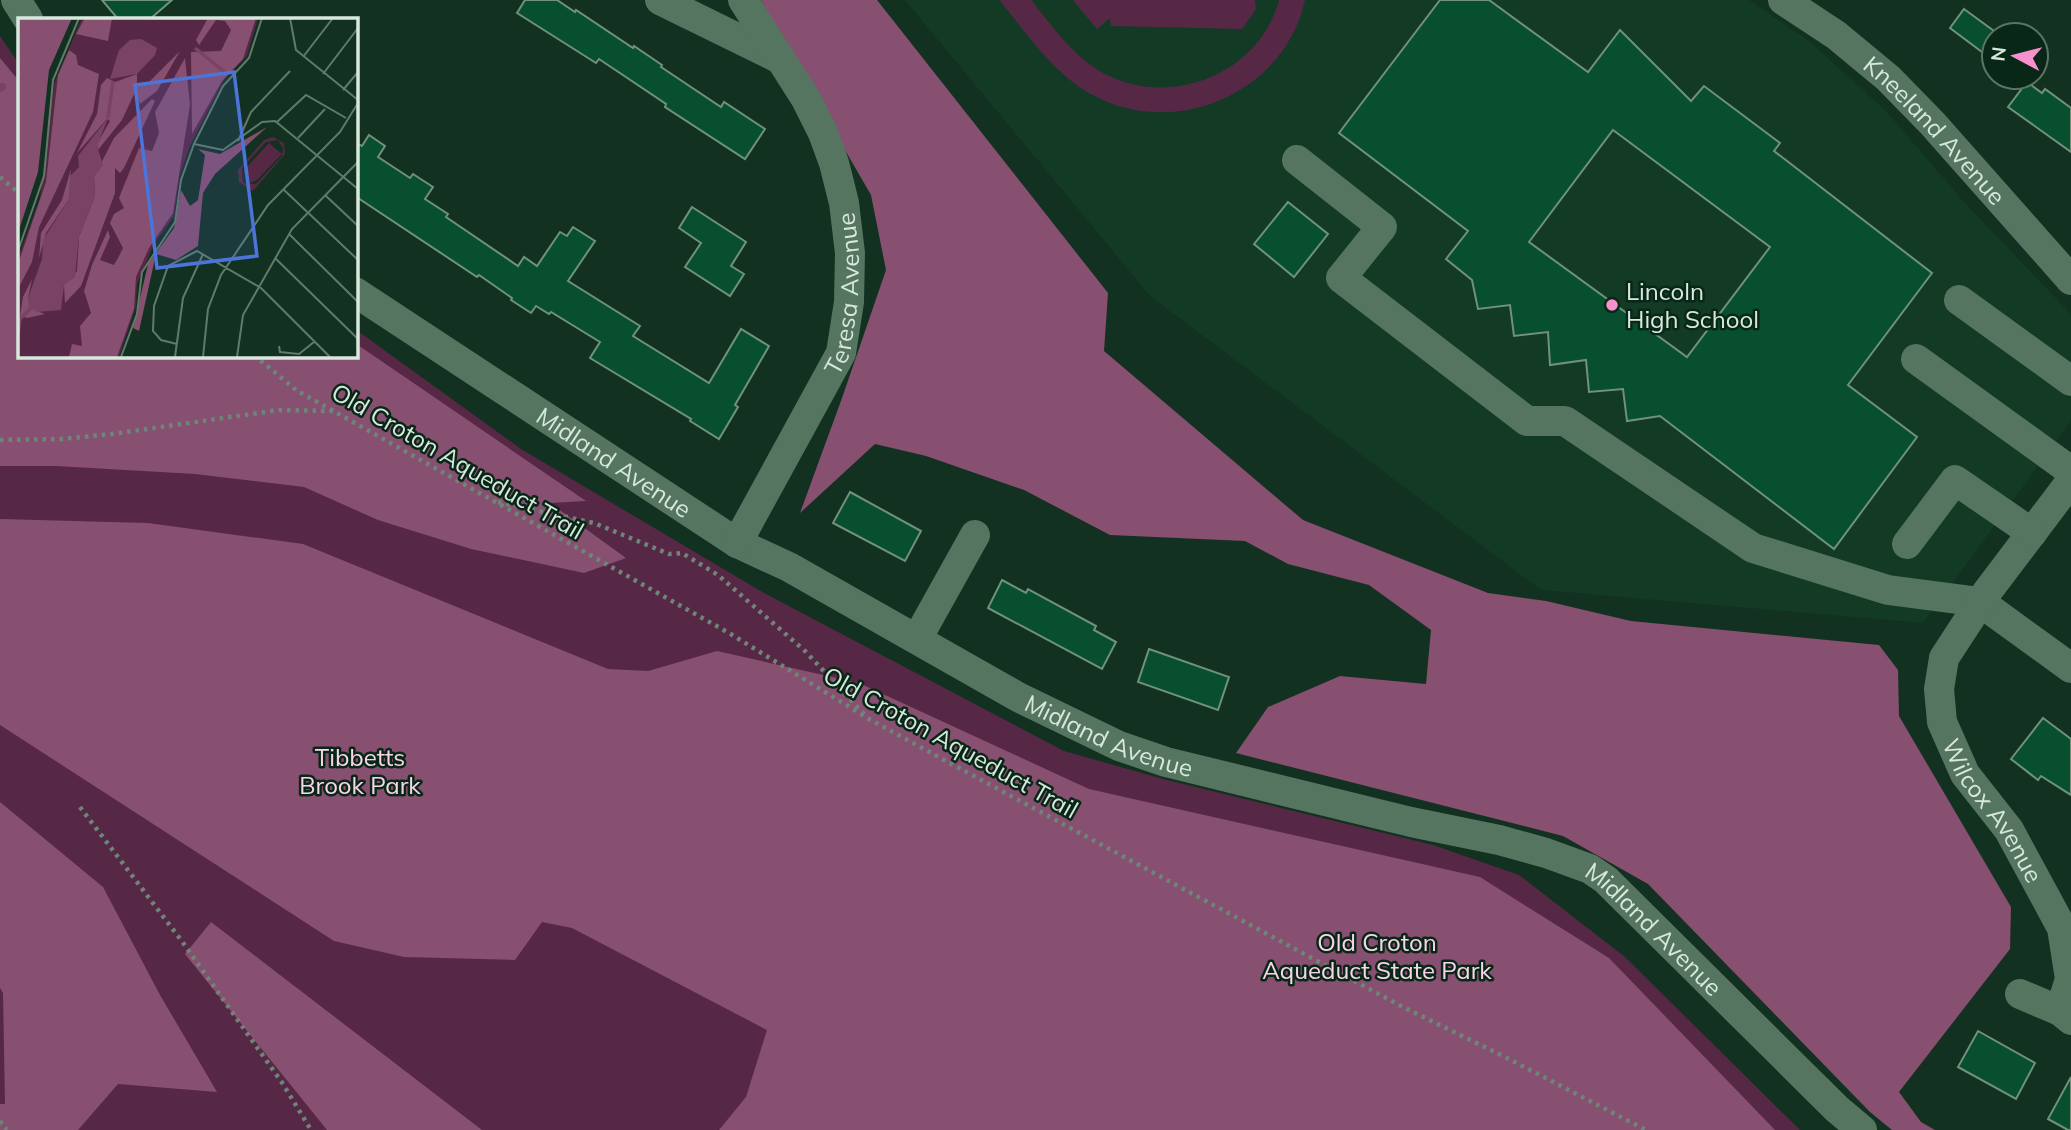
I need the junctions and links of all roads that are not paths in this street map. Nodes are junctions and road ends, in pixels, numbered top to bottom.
1 (16, 0) edge
2 (660, 0) edge
3 (743, 0) edge
4 (1783, 0) edge
5 (27, 18) edge
6 (780, 59) junction
7 (1297, 160) dead end
8 (2071, 280) edge
9 (357, 293) edge
10 (1959, 300) dead end
11 (1916, 359) dead end
12 (2071, 381) edge
13 (2071, 471) edge
14 (2071, 481) edge
15 (2032, 533) junction
16 (975, 535) dead end
17 (737, 543) junction
18 (1907, 544) dead end
19 (1980, 602) junction
20 (917, 639) junction
21 (2071, 668) edge
22 (2020, 994) dead end
23 (2066, 1015) edge
24 (1862, 1130) edge

1 - 5 street
2 - 6 street
3 - 6 street, Teresa Avenue
4 - 8 street, Kneeland Avenue
6 - 17 street, Teresa Avenue
7 - 19 street
9 - 17 street, Midland Avenue
10 - 12 street
11 - 13 street
14 - 15 street, Wilcox Avenue
15 - 18 street
15 - 19 street, Wilcox Avenue
16 - 20 street
17 - 20 street, Midland Avenue
19 - 21 street
19 - 23 street, Wilcox Avenue
20 - 24 street, Midland Avenue
22 - 23 street

